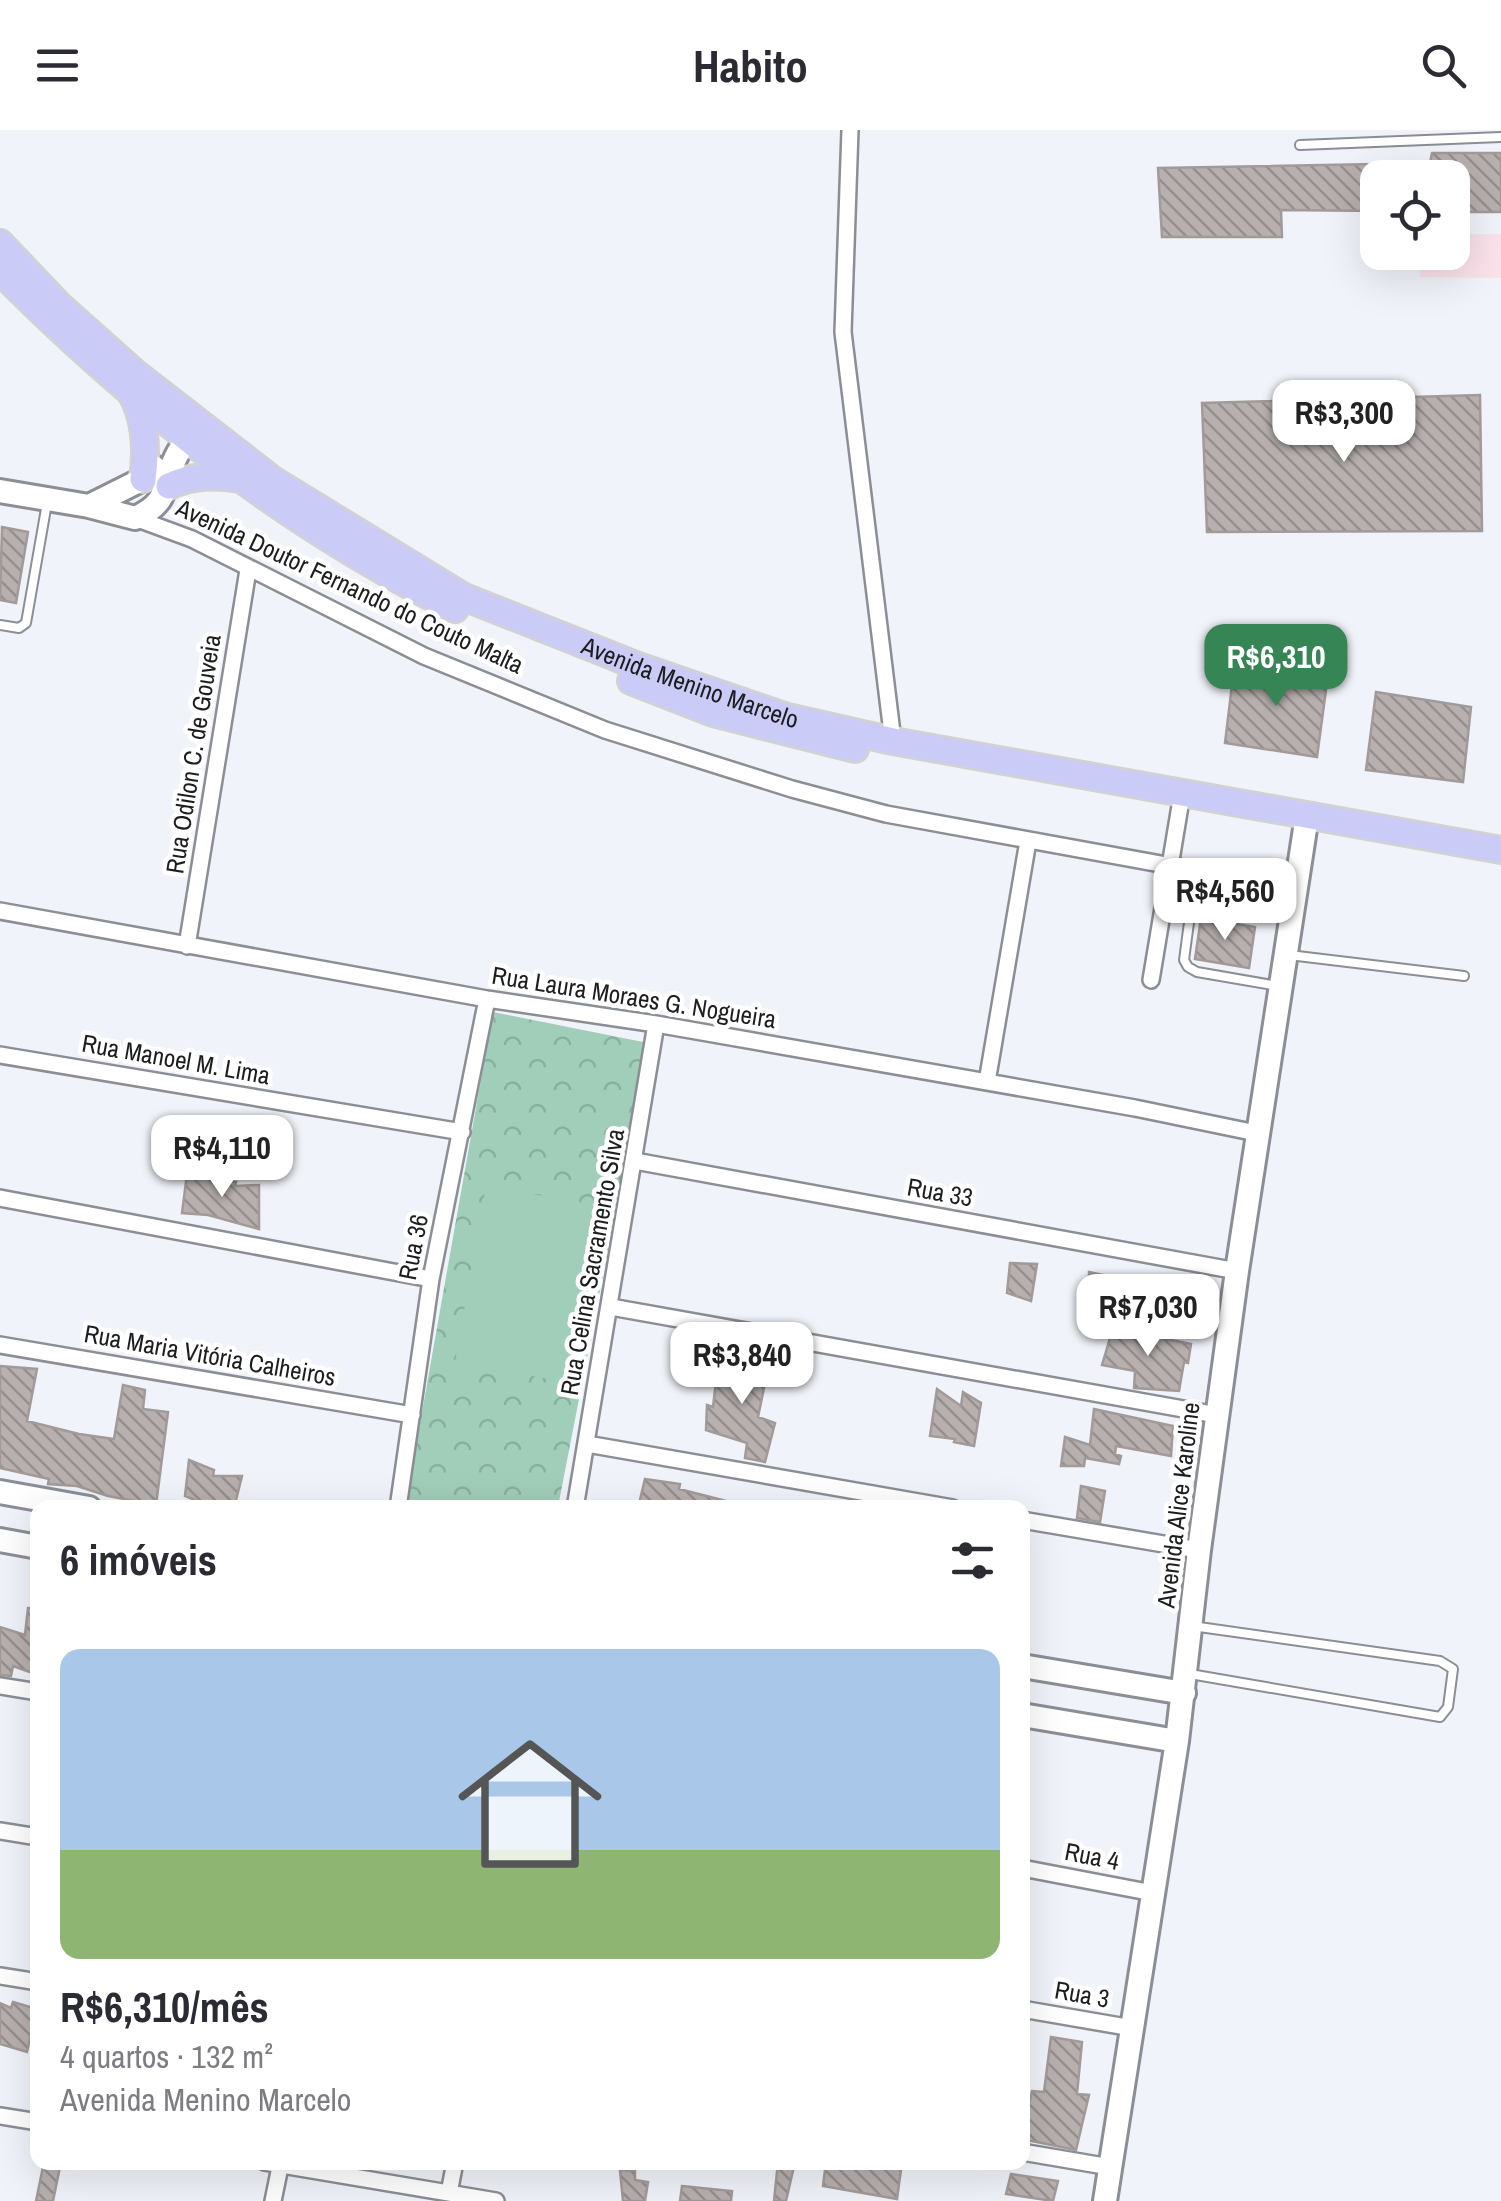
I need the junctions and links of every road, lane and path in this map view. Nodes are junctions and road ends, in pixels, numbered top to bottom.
1 (850, 130) edge
2 (1501, 137) edge
3 (1300, 145) dead end
4 (0, 243) edge
5 (0, 271) edge
6 (129, 389) junction
7 (190, 428) junction
8 (143, 479) junction
9 (240, 479) junction
10 (168, 486) junction
11 (0, 490) edge
12 (48, 498) junction
13 (89, 506) junction
14 (135, 518) junction
15 (248, 570) junction
16 (0, 624) edge
17 (893, 741) junction
18 (1181, 802) junction
19 (1306, 824) junction
20 (1028, 841) junction
21 (1501, 850) edge
22 (1501, 866) edge
23 (1172, 867) junction
24 (1196, 870) junction
25 (1298, 889) junction
26 (0, 911) edge
27 (187, 946) junction
28 (1288, 955) junction
29 (1464, 976) dead end
30 (1151, 980) dead end
31 (1283, 987) junction
32 (487, 999) junction
33 (656, 1024) junction
34 (0, 1055) edge
35 (987, 1082) junction
36 (462, 1132) junction
37 (1260, 1134) junction
38 (634, 1161) junction
39 (0, 1198) edge
40 (1237, 1272) junction
41 (431, 1278) junction
42 (611, 1307) junction
43 (0, 1345) edge
44 (412, 1415) junction
45 (1217, 1415) junction
46 (586, 1444) junction
47 (0, 1492) edge
48 (44, 1500) edge
49 (399, 1500) edge
50 (576, 1500) edge
51 (907, 1500) edge
52 (1030, 1521) edge
53 (0, 1540) edge
54 (30, 1546) edge
55 (1199, 1550) junction
56 (1191, 1626) junction
57 (1030, 1667) edge
58 (1185, 1683) junction
59 (0, 1686) edge
60 (30, 1691) edge
61 (1030, 1716) edge
62 (1177, 1742) junction
63 (0, 1831) edge
64 (30, 1836) edge
65 (1030, 1869) edge
66 (1153, 1892) junction
67 (0, 1976) edge
68 (30, 1981) edge
69 (1030, 2010) edge
70 (1132, 2028) junction
71 (0, 2116) edge
72 (30, 2121) edge
73 (1030, 2153) edge
74 (1110, 2167) junction
75 (275, 2170) edge
76 (312, 2170) edge
77 (454, 2170) edge
78 (450, 2192) junction
79 (273, 2201) edge
80 (496, 2201) edge
81 (1104, 2201) edge

1 - 17 street
2 - 3 lane
4 - 7 main road, Avenida Menino Marcelo
5 - 6 main road, Avenida Menino Marcelo
6 - 7 main road, Avenida Menino Marcelo
6 - 8 main road
7 - 8 street
7 - 9 main road, Avenida Menino Marcelo
7 - 10 street, Avenida Doutor Fernando do Couto Malta
7 - 17 main road, Avenida Menino Marcelo
8 - 13 street
9 - 10 main road
9 - 18 main road, Avenida Menino Marcelo
10 - 14 street, Avenida Doutor Fernando do Couto Malta
11 - 12 street, Avenida Doutor Fernando do Couto Malta
12 - 13 street, Avenida Doutor Fernando do Couto Malta
12 - 16 lane
13 - 14 street, Avenida Doutor Fernando do Couto Malta
14 - 15 street, Avenida Doutor Fernando do Couto Malta
15 - 20 street, Avenida Doutor Fernando do Couto Malta
15 - 27 street, Rua Odilon C. de Gouveia
17 - 18 main road, Avenida Menino Marcelo
18 - 19 main road, Avenida Menino Marcelo
18 - 23 street
19 - 21 main road, Avenida Menino Marcelo
19 - 22 main road, Avenida Menino Marcelo
19 - 25 street, Avenida Alice Karoline
20 - 23 street, Avenida Doutor Fernando do Couto Malta
20 - 35 street
23 - 24 street, Avenida Doutor Fernando do Couto Malta
23 - 30 street
24 - 25 street, Avenida Doutor Fernando do Couto Malta
24 - 31 lane
25 - 28 street, Avenida Alice Karoline
26 - 27 street, Rua Laura Moraes G. Nogueira
27 - 32 street, Rua Laura Moraes G. Nogueira
28 - 29 lane
28 - 31 street, Avenida Alice Karoline
31 - 37 street, Avenida Alice Karoline
32 - 33 street, Rua Laura Moraes G. Nogueira
32 - 36 street, Rua 36
33 - 35 street, Rua Laura Moraes G. Nogueira
33 - 38 street, Rua Celina Sacramento Silva
34 - 36 street, Rua Manoel M. Lima
35 - 37 street, Rua Laura Moraes G. Nogueira
36 - 41 street, Rua 36
37 - 40 street, Avenida Alice Karoline
38 - 40 street, Rua 33
38 - 42 street, Rua Celina Sacramento Silva
39 - 41 street
40 - 45 street, Avenida Alice Karoline
41 - 44 street, Rua 36
42 - 45 street
42 - 46 street, Rua Celina Sacramento Silva
43 - 44 street, Rua Maria Vitória Calheiros
44 - 49 street, Rua 36
45 - 55 street, Avenida Alice Karoline
46 - 50 street, Rua Celina Sacramento Silva
46 - 51 street
47 - 48 street
52 - 55 street
53 - 54 street
55 - 56 street, Avenida Alice Karoline
56 - 58 street, Avenida Alice Karoline
56 - 58 lane
57 - 58 street
58 - 62 street, Avenida Alice Karoline
59 - 60 street
61 - 62 street
62 - 66 street, Avenida Alice Karoline
63 - 64 street
65 - 66 street, Rua 4
66 - 70 street, Avenida Alice Karoline
67 - 68 street
69 - 70 street, Rua 3
70 - 74 street, Avenida Alice Karoline
71 - 72 street
73 - 74 street
74 - 81 street, Avenida Alice Karoline
75 - 79 street
76 - 78 street
77 - 78 street
78 - 80 street

